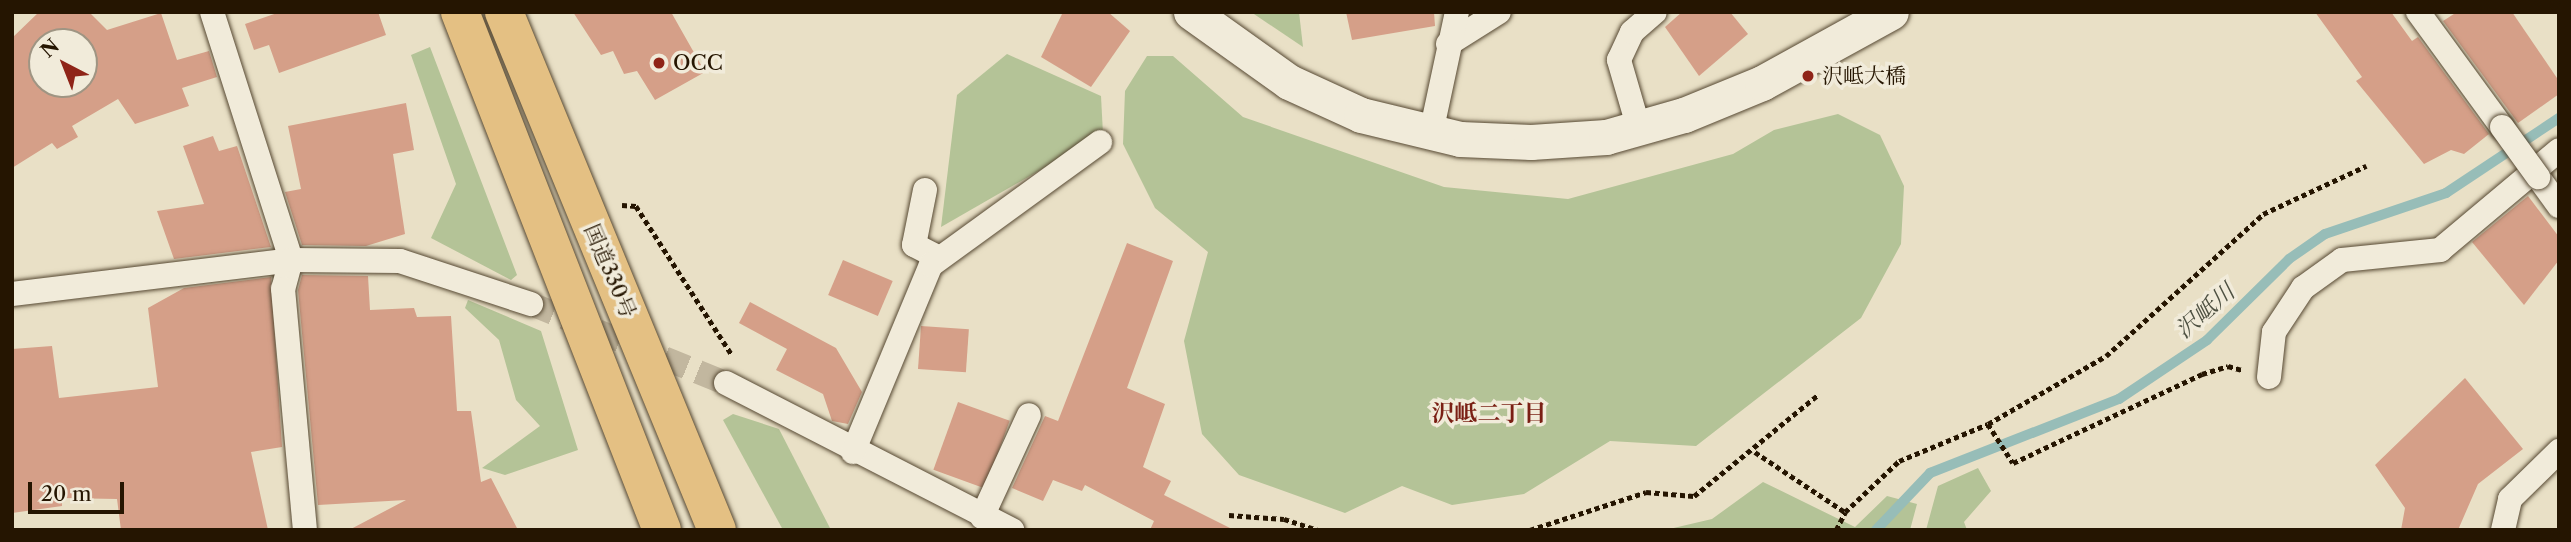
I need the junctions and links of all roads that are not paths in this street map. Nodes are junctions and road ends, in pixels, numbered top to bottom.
1 (212, 12) edge
2 (460, 12) edge
3 (504, 12) edge
4 (1191, 12) edge
5 (1457, 12) edge
6 (1499, 12) edge
7 (1655, 12) edge
8 (1891, 12) edge
9 (2418, 12) edge
10 (1448, 44) junction
11 (1639, 129) junction
12 (1431, 133) junction
13 (1100, 142) dead end
14 (2559, 150) edge
15 (925, 190) dead end
16 (2559, 206) edge
17 (939, 258) junction
18 (291, 260) junction
19 (12, 294) edge
20 (531, 304) tunnel mouth
21 (2269, 377) road end
22 (726, 383) tunnel mouth
23 (1029, 415) dead end
24 (2559, 451) edge
25 (853, 452) junction
26 (982, 517) junction
27 (305, 530) edge
28 (662, 530) edge
29 (717, 530) edge
30 (1013, 530) edge
31 (2503, 530) edge

1 - 18 street
2 - 28 highway
3 - 29 highway, 国道330号
4 - 12 street
5 - 10 street
6 - 10 street
7 - 11 street
8 - 11 street
9 - 16 street, bridge
10 - 12 street
11 - 12 street
13 - 17 street
14 - 21 street
15 - 17 street
17 - 25 street
18 - 19 street
18 - 20 street
18 - 27 street
22 - 25 street
23 - 26 street
24 - 31 street
25 - 26 street
26 - 30 street

